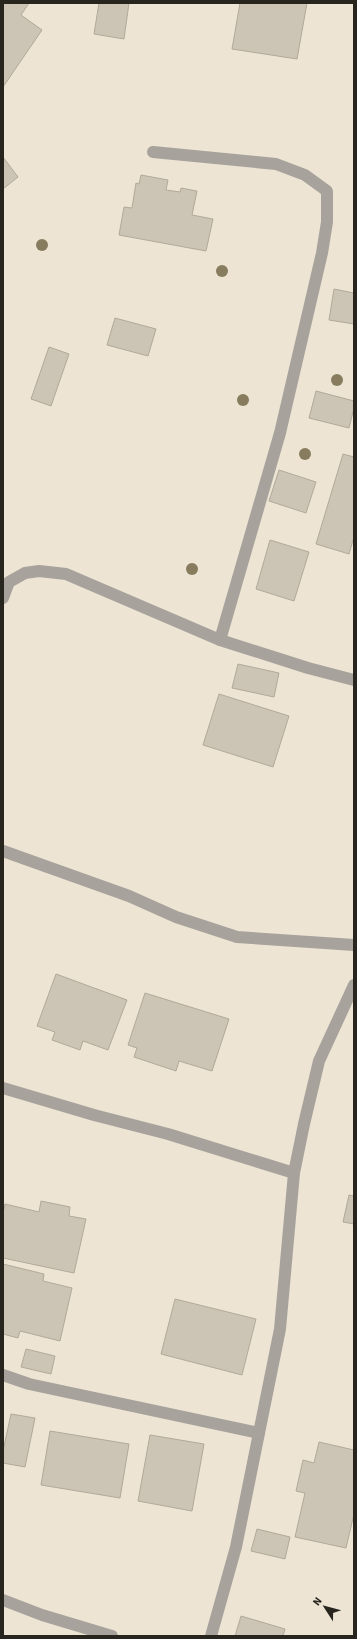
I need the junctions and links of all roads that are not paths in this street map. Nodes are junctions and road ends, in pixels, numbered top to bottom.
1 (153, 152) dead end
2 (3, 598) edge
3 (220, 640) junction
4 (354, 680) edge
5 (3, 851) edge
6 (354, 944) edge
7 (354, 985) edge
8 (3, 1088) edge
9 (294, 1173) junction
10 (3, 1375) edge
11 (259, 1433) junction
12 (3, 1600) edge
13 (112, 1636) edge
14 (211, 1636) edge

1 - 3 street
2 - 3 street
3 - 4 street
5 - 6 street
7 - 9 street
8 - 9 street
9 - 11 street
10 - 11 street
11 - 14 street
12 - 13 street

